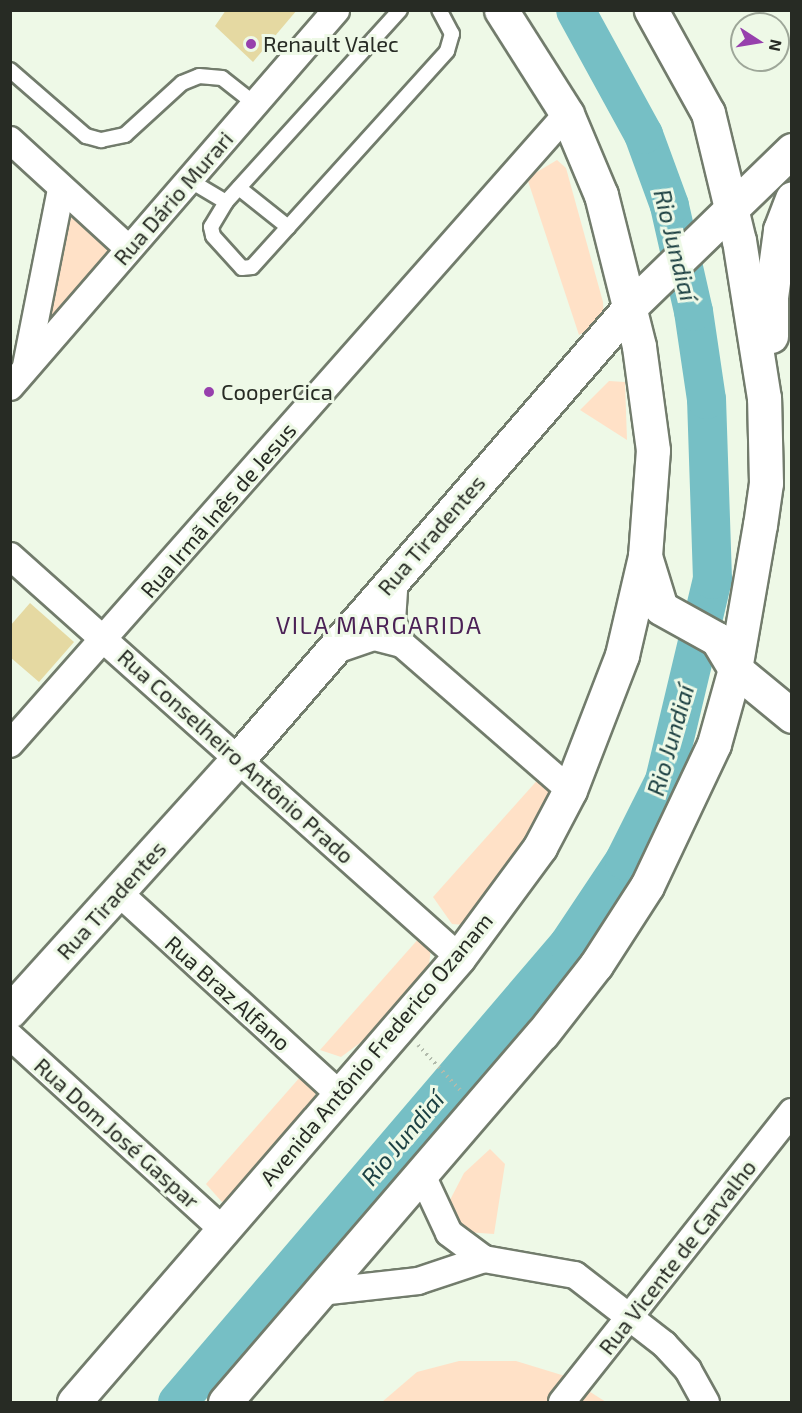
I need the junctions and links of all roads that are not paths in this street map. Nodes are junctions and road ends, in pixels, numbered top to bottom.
1 (336, 10) edge
2 (400, 10) edge
3 (439, 10) edge
4 (501, 10) edge
5 (651, 10) edge
6 (10, 70) edge
7 (255, 104) junction
8 (567, 114) junction
9 (10, 140) edge
10 (792, 150) edge
11 (189, 180) junction
12 (239, 188) junction
13 (62, 190) junction
14 (792, 198) edge
15 (226, 202) junction
16 (724, 213) junction
17 (288, 227) junction
18 (129, 249) junction
19 (631, 306) junction
20 (18, 378) edge
21 (764, 398) junction
22 (10, 556) edge
23 (645, 556) junction
24 (395, 576) junction
25 (745, 616) junction
26 (105, 639) junction
27 (717, 639) junction
28 (402, 644) junction
29 (330, 653) junction
30 (735, 669) junction
31 (792, 716) edge
32 (10, 744) edge
33 (239, 758) junction
34 (570, 790) junction
35 (118, 892) junction
36 (459, 957) junction
37 (10, 1011) edge
38 (10, 1036) edge
39 (339, 1094) junction
40 (792, 1112) edge
41 (422, 1173) junction
42 (223, 1230) junction
43 (484, 1259) junction
44 (320, 1292) junction
45 (630, 1315) junction
46 (74, 1402) edge
47 (225, 1402) edge
48 (562, 1402) edge
49 (705, 1402) edge

1 - 7 street, Rua Dário Murari
2 - 12 lane
3 - 17 lane
4 - 8 main road, Avenida Antônio Frederico Ozanam
5 - 16 main road
6 - 7 lane
7 - 11 street, Rua Dário Murari
8 - 19 main road, Avenida Antônio Frederico Ozanam
8 - 26 street, Rua Irmã Inês de Jesus
9 - 13 street
10 - 16 main road, Rua Tiradentes
11 - 15 lane
11 - 18 street, Rua Dário Murari
12 - 15 lane
12 - 17 lane
13 - 18 street
13 - 20 street
14 - 21 main road
15 - 17 lane
16 - 19 main road, Rua Tiradentes
16 - 21 main road
18 - 20 street, Rua Dário Murari
19 - 23 main road, Avenida Antônio Frederico Ozanam
19 - 24 main road, Rua Tiradentes
21 - 25 main road
22 - 26 street, Rua Conselheiro Antônio Prado
23 - 27 main road
23 - 34 main road, Avenida Antônio Frederico Ozanam
24 - 28 street
24 - 29 main road, Rua Tiradentes
25 - 27 main road
25 - 30 main road
26 - 32 street, Rua Irmã Inês de Jesus
26 - 33 street, Rua Conselheiro Antônio Prado
27 - 30 main road
28 - 29 street
28 - 34 street
29 - 33 main road, Rua Tiradentes
30 - 31 main road
30 - 41 main road
33 - 35 main road, Rua Tiradentes
33 - 36 street, Rua Conselheiro Antônio Prado
34 - 36 main road, Avenida Antônio Frederico Ozanam
35 - 37 main road, Rua Tiradentes
35 - 39 street, Rua Braz Alfano
36 - 39 main road, Avenida Antônio Frederico Ozanam
38 - 42 street, Rua Dom José Gaspar
39 - 42 main road, Avenida Antônio Frederico Ozanam
40 - 45 street, Rua Vicente de Carvalho
41 - 43 street
41 - 44 main road
42 - 46 main road, Avenida Antônio Frederico Ozanam
43 - 44 street
43 - 45 street
44 - 47 main road
45 - 48 street, Rua Vicente de Carvalho
45 - 49 street

